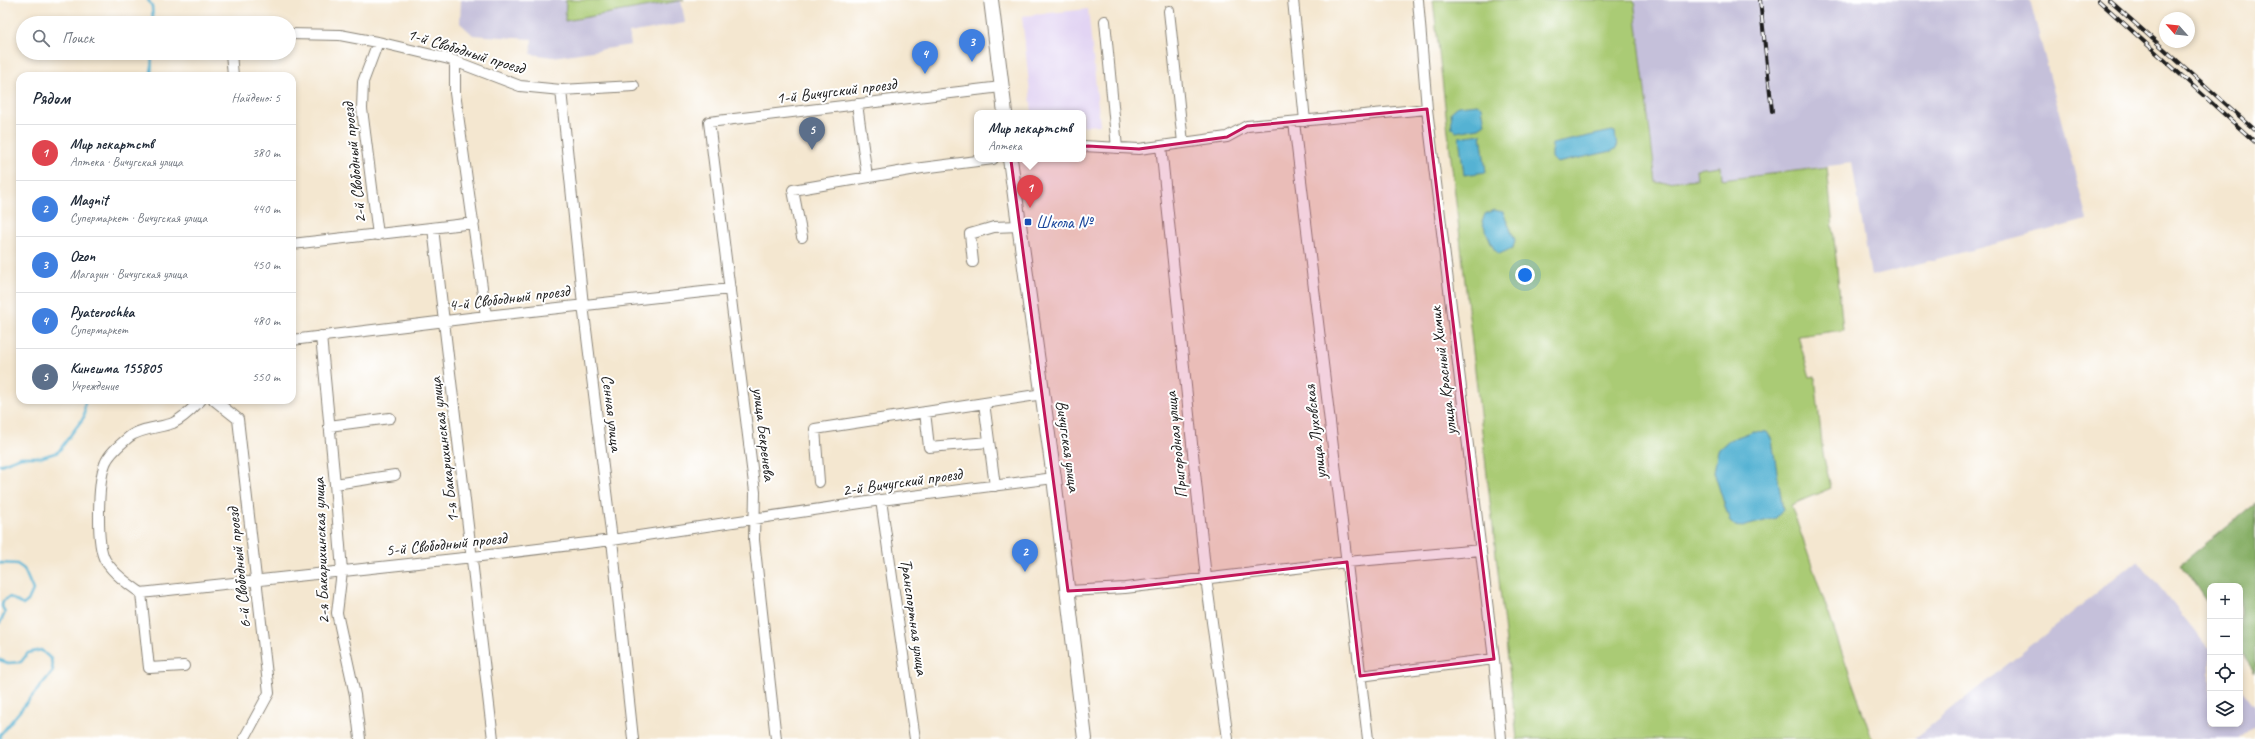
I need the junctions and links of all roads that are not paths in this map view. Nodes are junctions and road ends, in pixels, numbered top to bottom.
1 (991, 0) edge
2 (1292, 0) edge
3 (1418, 0) edge
4 (1169, 11) dead end
5 (1106, 21) dead end
6 (296, 34) edge
7 (378, 42) junction
8 (232, 60) edge
9 (455, 61) junction
10 (233, 72) edge
11 (634, 86) dead end
12 (1002, 87) junction
13 (561, 90) junction
14 (857, 104) junction
15 (1428, 109) junction
16 (1005, 110) edge
17 (1305, 121) junction
18 (1294, 122) junction
19 (710, 133) joint
20 (1183, 144) junction
21 (1086, 146) edge
22 (1162, 146) junction
23 (1117, 148) junction
24 (974, 162) edge
25 (1010, 162) edge
26 (867, 176) junction
27 (474, 223) junction
28 (1019, 226) junction
29 (433, 228) junction
30 (378, 234) junction
31 (802, 237) dead end
32 (296, 244) edge
33 (973, 262) dead end
34 (730, 290) junction
35 (583, 305) junction
36 (486, 316) junction
37 (444, 321) junction
38 (321, 336) junction
39 (296, 339) edge
40 (1043, 394) junction
41 (984, 403) junction
42 (197, 404) edge
43 (219, 404) edge
44 (925, 412) junction
45 (390, 418) dead end
46 (330, 426) junction
47 (989, 442) junction
48 (395, 475) dead end
49 (1054, 478) junction
50 (819, 482) dead end
51 (335, 484) junction
52 (995, 486) junction
53 (881, 500) junction
54 (754, 519) junction
55 (612, 540) junction
56 (1481, 550) junction
57 (473, 558) junction
58 (1347, 562) junction
59 (342, 571) junction
60 (1206, 578) junction
61 (256, 580) junction
62 (1068, 591) junction
63 (141, 593) junction
64 (1494, 659) junction
65 (184, 666) dead end
66 (1360, 676) junction
67 (244, 739) edge
68 (360, 739) edge
69 (493, 739) edge
70 (633, 739) edge
71 (776, 739) edge
72 (915, 739) edge
73 (1085, 739) edge
74 (1228, 739) edge
75 (1368, 739) edge
76 (1501, 739) edge

1 - 12 main road
2 - 17 street
3 - 15 street, улица Красный Химик
4 - 20 street
5 - 23 street
6 - 7 street, 1-й Свободный проезд
7 - 9 street, 1-й Свободный проезд
7 - 30 street, 2-й Свободный проезд
8 - 10 street
9 - 13 street, 1-й Свободный проезд
9 - 27 street
11 - 13 street, 1-й Свободный проезд
12 - 14 street, 1-й Вичугский проезд
12 - 16 main road
13 - 35 street, Сенная улица
14 - 19 street, 1-й Вичугский проезд
14 - 26 street
15 - 17 street
15 - 56 street, улица Красный Химик
17 - 18 street
18 - 20 street
18 - 58 street, улица Луховская
19 - 34 street, улица Бекренева
20 - 22 street
21 - 23 street
22 - 23 street
22 - 60 street, Пригородная улица
24 - 26 street
25 - 28 main road, Вичугская улица
26 - 31 street
27 - 29 street
27 - 36 street
28 - 33 street
28 - 40 main road, Вичугская улица
29 - 30 street
29 - 37 street, 1-я Бакарихинская улица
30 - 32 street
34 - 35 street, 4-й Свободный проезд
34 - 54 street, улица Бекренева
35 - 36 street, 4-й Свободный проезд
35 - 55 street, Сенная улица
36 - 37 street, 4-й Свободный проезд
37 - 38 street, 4-й Свободный проезд
37 - 57 street, 1-я Бакарихинская улица
38 - 39 street, 4-й Свободный проезд
38 - 46 street, 2-я Бакарихинская улица
40 - 41 street
40 - 49 main road, Вичугская улица
41 - 44 street
41 - 47 street
42 - 63 street
43 - 61 street, 6-й Свободный проезд
44 - 47 street
44 - 50 street
45 - 46 street
46 - 51 street, 2-я Бакарихинская улица
47 - 52 street
48 - 51 street
49 - 52 street, 2-й Вичугский проезд
49 - 62 main road, Вичугская улица
51 - 59 street, 2-я Бакарихинская улица
52 - 53 street, 2-й Вичугский проезд
53 - 54 street, 2-й Вичугский проезд
53 - 72 street, Транспортная улица
54 - 55 street, 5-й Свободный проезд
54 - 71 street, улица Бекренева
55 - 57 street, 5-й Свободный проезд
55 - 70 street, Сенная улица
56 - 58 street
56 - 64 street, улица Красный Химик
57 - 59 street, 5-й Свободный проезд
57 - 69 street, 1-я Бакарихинская улица
58 - 60 street
58 - 66 street, улица Луховская
59 - 61 street, 5-й Свободный проезд
59 - 68 street, 2-я Бакарихинская улица
60 - 62 street
60 - 74 street, Пригородная улица
61 - 63 street, 5-й Свободный проезд
61 - 67 street, 6-й Свободный проезд
62 - 73 main road, Вичугская улица
63 - 65 street
64 - 66 street
64 - 76 street, улица Красный Химик
66 - 75 street, улица Луховская

